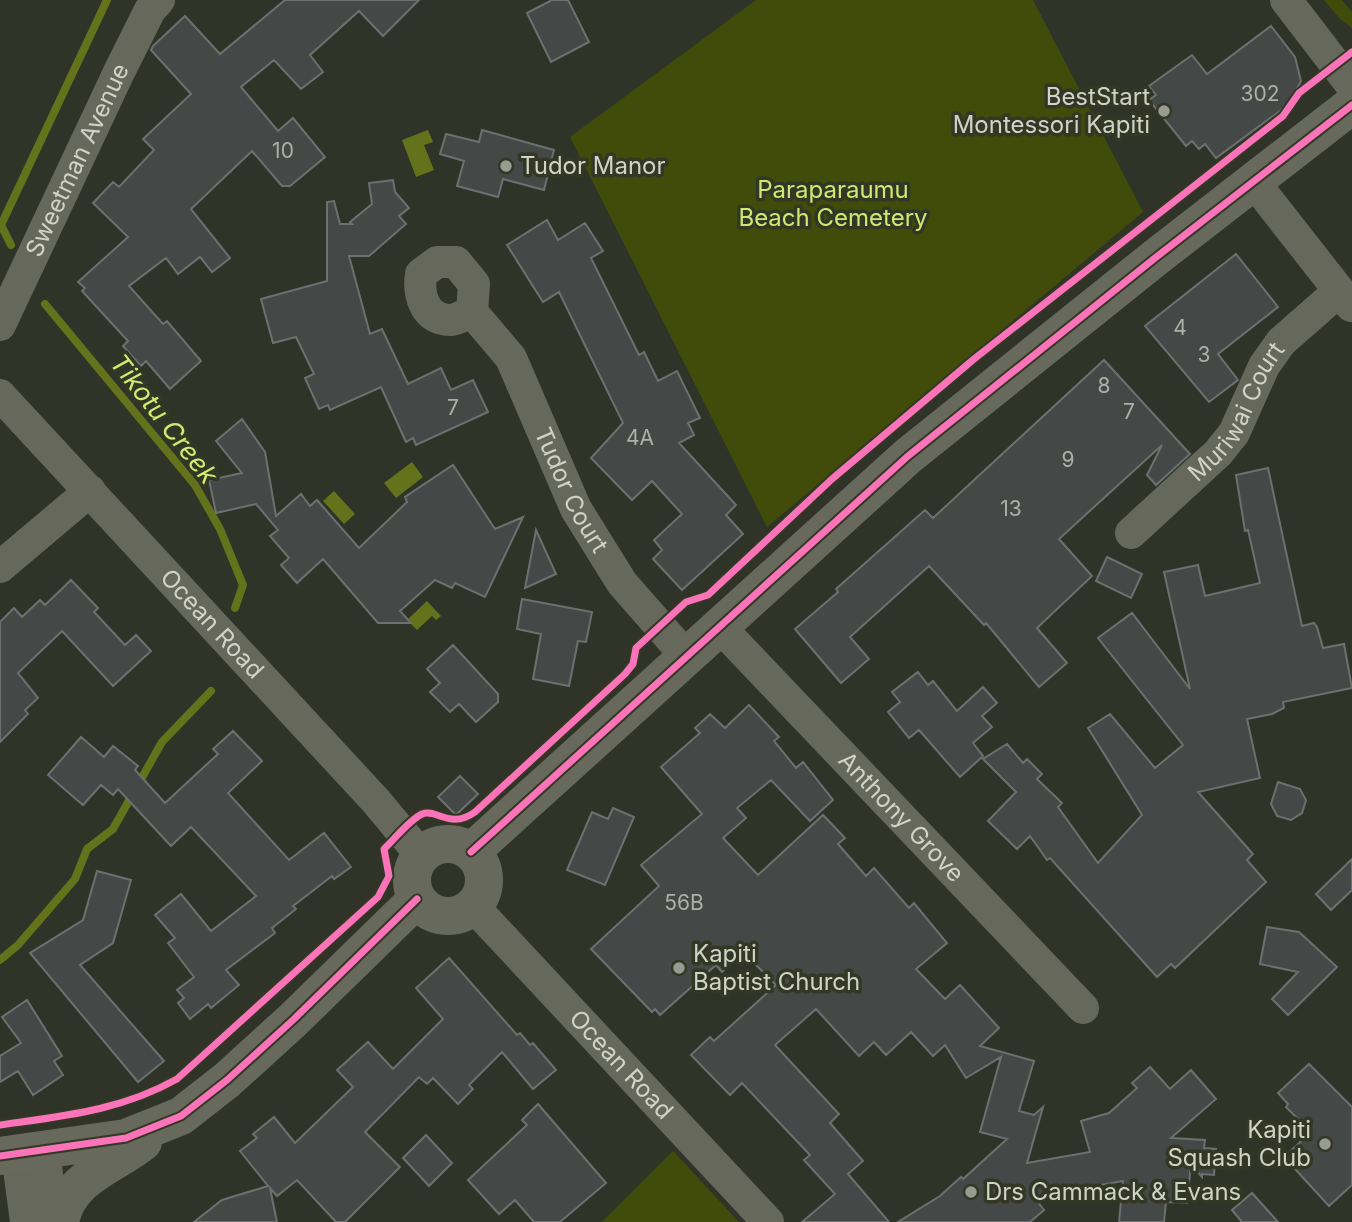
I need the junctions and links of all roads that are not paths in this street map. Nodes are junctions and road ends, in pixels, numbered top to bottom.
1 (159, 0) edge
2 (1286, 0) edge
3 (1352, 86) edge
4 (1352, 105) edge
5 (1254, 182) junction
6 (1346, 299) edge
7 (472, 312) dead end
8 (0, 325) edge
9 (0, 395) edge
10 (90, 491) junction
11 (1131, 533) dead end
12 (0, 567) edge
13 (719, 626) junction
14 (686, 656) junction
15 (471, 852) junction
16 (421, 855) junction
17 (417, 899) junction
18 (473, 906) junction
19 (1083, 1008) dead end
20 (163, 1125) junction
21 (20, 1153) edge
22 (26, 1222) edge
23 (53, 1222) edge
24 (60, 1222) edge
25 (768, 1222) edge

1 - 8 street, Sweetman Avenue
2 - 3 street
4 - 5 main road
5 - 6 street
5 - 13 main road
6 - 11 street, Muriwai Court
7 - 14 street, Tudor Court
9 - 10 street, Ocean Road
10 - 12 street
10 - 16 street, Ocean Road
13 - 14 main road
13 - 19 street, Anthony Grove
14 - 15 main road
15 - 16 main road
15 - 18 main road
16 - 17 main road
17 - 18 main road
17 - 20 main road
18 - 25 street, Ocean Road
20 - 21 main road
20 - 24 main road
21 - 22 street
21 - 23 street

